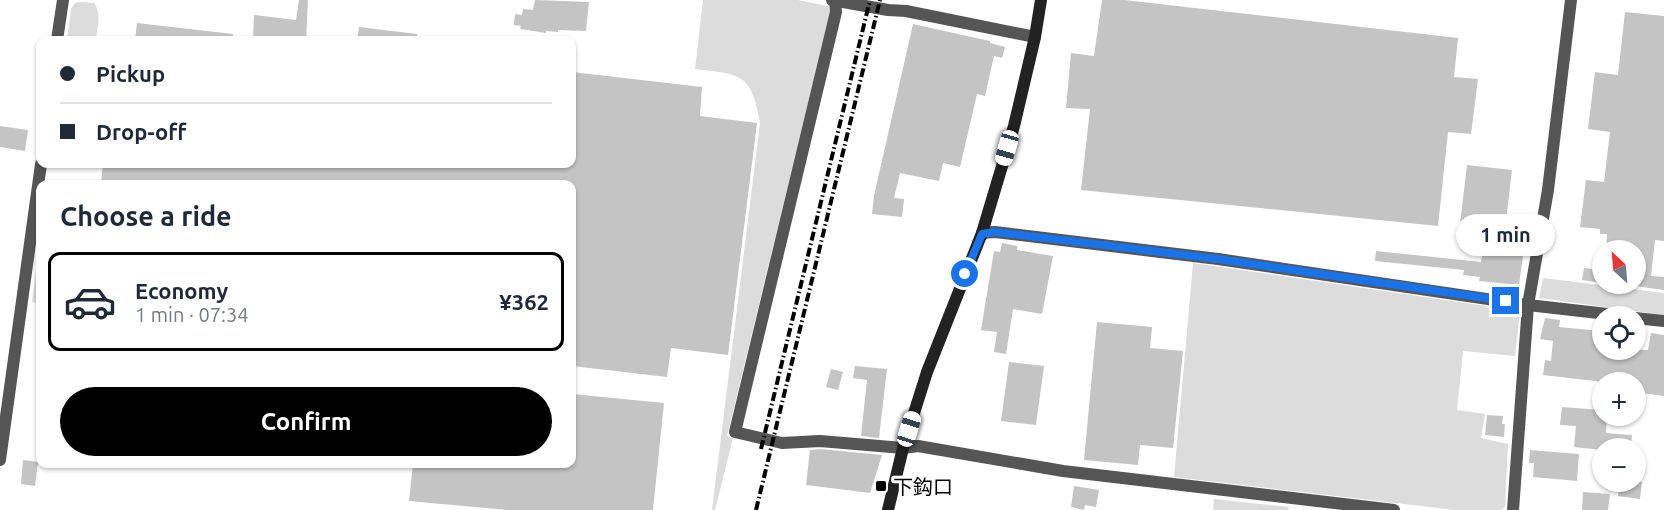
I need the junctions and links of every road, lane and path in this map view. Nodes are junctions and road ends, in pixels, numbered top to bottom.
1 (63, 0) edge
2 (834, 0) edge
3 (1041, 0) edge
4 (1571, 0) edge
5 (58, 36) edge
6 (1035, 37) junction
7 (36, 200) edge
8 (982, 234) junction
9 (1528, 305) junction
10 (1592, 312) edge
11 (1646, 319) edge
12 (1664, 321) edge
13 (903, 448) junction
14 (0, 460) edge
15 (888, 510) edge
16 (1394, 510) edge
17 (1513, 510) edge

1 - 5 street
2 - 6 street
2 - 13 street
3 - 6 street
4 - 9 street
6 - 8 street
7 - 14 street
8 - 9 street
8 - 13 street
9 - 10 street
9 - 17 street
11 - 12 street
13 - 15 street
13 - 16 street

